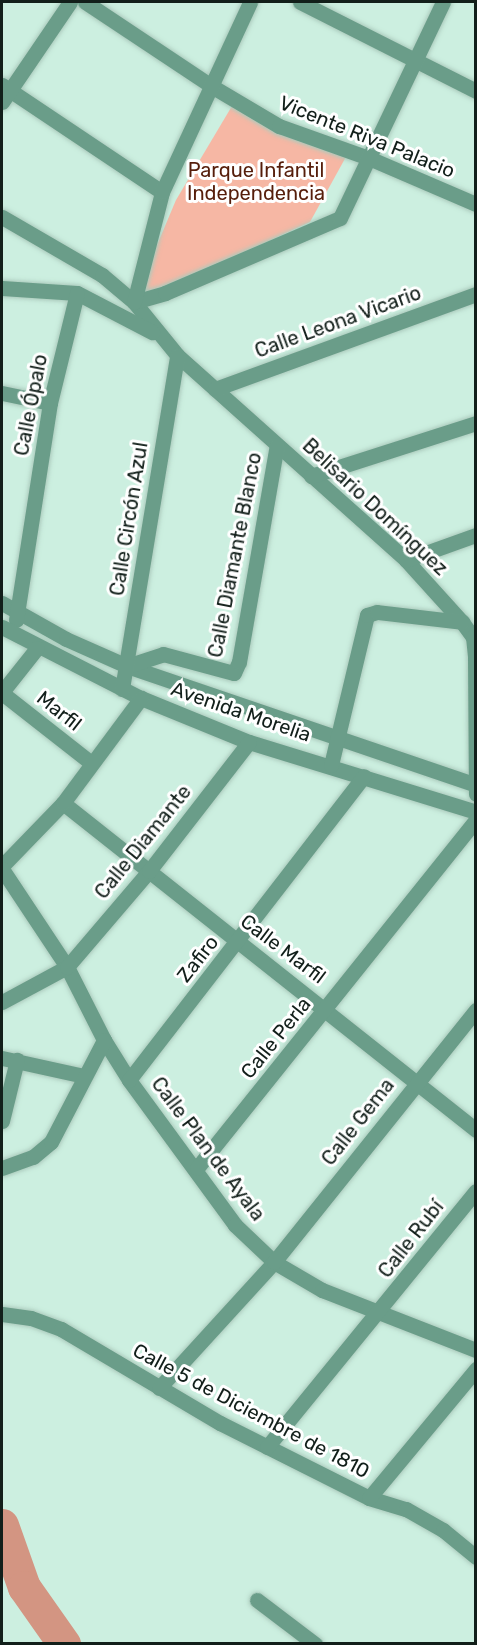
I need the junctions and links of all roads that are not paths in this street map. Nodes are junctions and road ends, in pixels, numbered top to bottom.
1 (70, 2) edge
2 (85, 2) edge
3 (250, 2) edge
4 (300, 2) edge
5 (443, 2) edge
6 (413, 61) junction
7 (213, 87) junction
8 (476, 91) edge
9 (4, 93) edge
10 (369, 158) junction
11 (162, 192) junction
12 (476, 204) edge
13 (2, 217) edge
14 (2, 288) edge
15 (77, 293) junction
16 (476, 294) edge
17 (134, 302) junction
18 (158, 335) junction
19 (177, 355) junction
20 (215, 389) junction
21 (2, 393) edge
22 (50, 403) junction
23 (476, 423) edge
24 (277, 445) junction
25 (311, 476) junction
26 (476, 535) edge
27 (406, 560) junction
28 (2, 603) edge
29 (18, 611) junction
30 (462, 622) junction
31 (7, 630) edge
32 (37, 648) junction
33 (127, 666) junction
34 (122, 689) junction
35 (2, 692) edge
36 (141, 698) junction
37 (337, 740) junction
38 (249, 742) junction
39 (90, 762) junction
40 (331, 765) junction
41 (364, 776) junction
42 (475, 788) edge
43 (63, 803) junction
44 (476, 812) edge
45 (476, 820) edge
46 (2, 867) edge
47 (149, 871) junction
48 (238, 942) junction
49 (67, 967) junction
50 (2, 1002) edge
51 (327, 1008) junction
52 (476, 1010) edge
53 (104, 1040) junction
54 (9, 1059) edge
55 (84, 1076) junction
56 (129, 1080) junction
57 (416, 1082) junction
58 (2, 1121) edge
59 (476, 1130) edge
60 (2, 1168) edge
61 (197, 1168) junction
62 (476, 1191) edge
63 (274, 1262) junction
64 (380, 1312) junction
65 (2, 1314) edge
66 (476, 1350) edge
67 (476, 1370) edge
68 (159, 1388) junction
69 (267, 1447) junction
70 (369, 1498) junction
71 (474, 1553) edge
72 (257, 1600) dead end
73 (315, 1644) edge

1 - 9 street
2 - 7 street, Vicente Riva Palacio
3 - 7 street
4 - 6 street
5 - 6 street
6 - 8 street
6 - 10 street
7 - 10 street, Vicente Riva Palacio
7 - 11 street
9 - 11 street
10 - 12 street, Vicente Riva Palacio
10 - 17 street
11 - 17 street
13 - 17 street, Belisario Domínguez
14 - 15 street
15 - 18 street
15 - 22 street, Calle Ópalo
16 - 20 street, Calle Leona Vicario
17 - 18 street, Belisario Domínguez
18 - 19 street, Belisario Domínguez
19 - 20 street, Belisario Domínguez
19 - 33 street, Calle Circón Azul
20 - 24 street, Belisario Domínguez
21 - 22 street
22 - 29 street, Calle Ópalo
23 - 25 street
24 - 25 street, Belisario Domínguez
24 - 33 street, Calle Diamante Blanco
25 - 27 street, Belisario Domínguez
26 - 27 street
27 - 30 street, Belisario Domínguez
28 - 29 street
29 - 31 street, Calle Ópalo
29 - 33 street
30 - 37 street
30 - 42 street, Belisario Domínguez
31 - 32 street, Avenida Morelia
32 - 34 street, Avenida Morelia
32 - 35 street
33 - 34 street, Calle Circón Azul
33 - 37 street
34 - 36 street, Avenida Morelia
35 - 39 street, Marfil
36 - 38 street, Avenida Morelia
36 - 39 street
37 - 40 street
37 - 42 street
38 - 40 street, Avenida Morelia
38 - 47 street, Calle Diamante
39 - 43 street
40 - 41 street, Avenida Morelia
41 - 44 street, Avenida Morelia
41 - 48 street, Zafiro
43 - 46 street
43 - 47 street, Calle Marfil
45 - 51 street, Calle Perla
46 - 49 street, Calle Plan de Ayala
47 - 48 street, Calle Marfil
47 - 49 street, Calle Diamante
48 - 51 street, Calle Marfil
48 - 56 street, Zafiro
49 - 50 street
49 - 53 street, Calle Plan de Ayala
51 - 57 street, Calle Marfil
51 - 61 street, Calle Perla
52 - 57 street, Calle Gema
53 - 55 street
53 - 56 street, Calle Plan de Ayala
54 - 55 street
54 - 58 street
55 - 60 street
56 - 61 street, Calle Plan de Ayala
57 - 59 street, Calle Marfil
57 - 63 street, Calle Gema
61 - 63 street, Calle Plan de Ayala
62 - 64 street, Calle Rubí
63 - 64 street, Calle Plan de Ayala
63 - 68 street, Calle Gema
64 - 66 street, Calle Plan de Ayala
64 - 69 street, Calle Rubí
65 - 68 street, Calle 5 de Diciembre de 1810
67 - 70 street
68 - 69 street, Calle 5 de Diciembre de 1810
69 - 70 street, Calle 5 de Diciembre de 1810
70 - 71 street, Calle 5 de Diciembre de 1810
72 - 73 street

